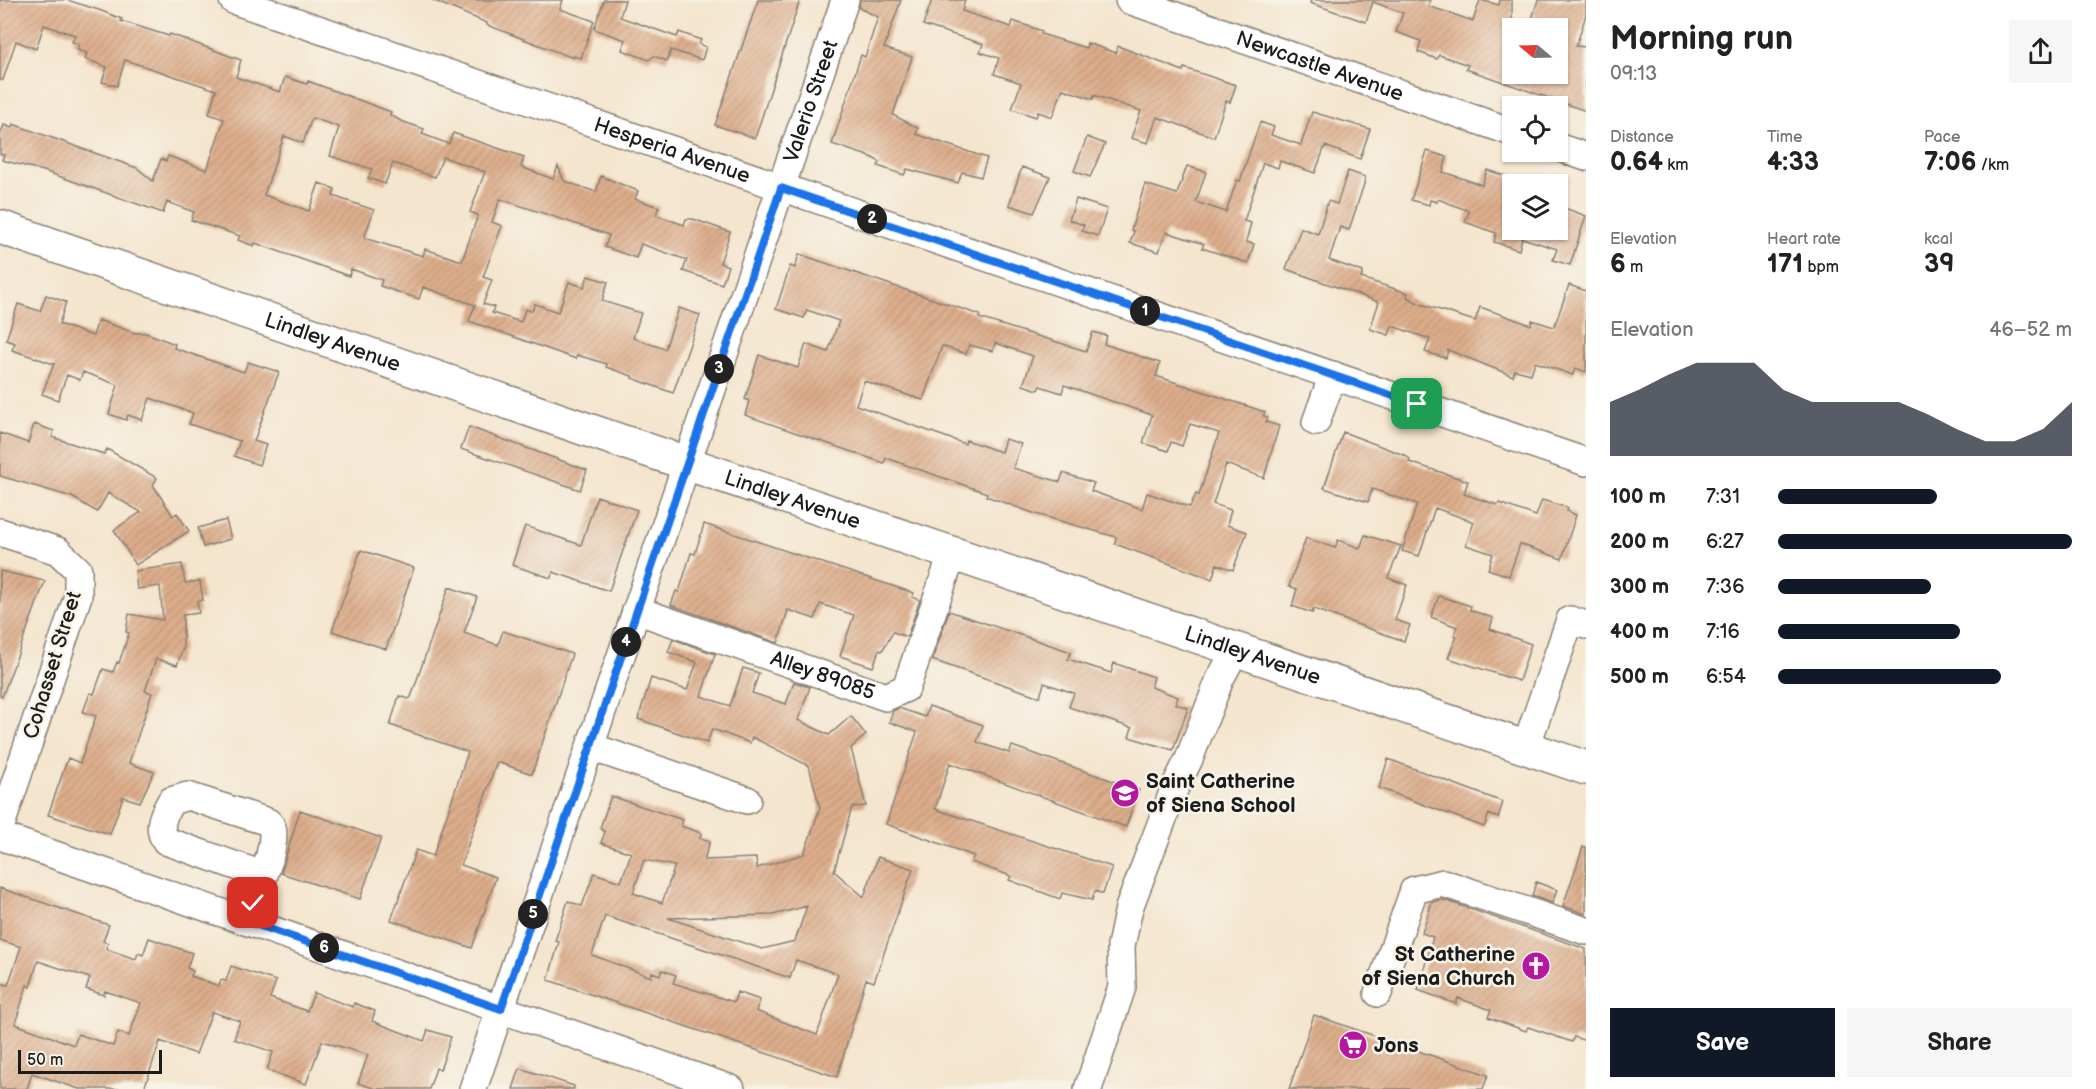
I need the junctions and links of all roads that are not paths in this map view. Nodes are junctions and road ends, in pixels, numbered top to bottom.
1 (233, 0) edge
2 (844, 0) edge
3 (1129, 0) edge
4 (1502, 129) edge
5 (1568, 151) edge
6 (1586, 157) edge
7 (781, 188) junction
8 (0, 227) edge
9 (1333, 375) junction
10 (1316, 422) dead end
11 (1586, 462) edge
12 (687, 463) junction
13 (0, 532) edge
14 (953, 552) junction
15 (636, 610) junction
16 (1586, 625) edge
17 (1236, 649) junction
18 (591, 747) junction
19 (1526, 747) junction
20 (1586, 768) edge
21 (747, 800) dead end
22 (0, 828) edge
23 (0, 836) edge
24 (262, 874) dead end
25 (246, 921) junction
26 (1586, 932) edge
27 (1378, 993) dead end
28 (501, 1009) junction
29 (473, 1089) edge
30 (731, 1089) edge
31 (1088, 1089) edge

1 - 7 street, Hesperia Avenue
2 - 7 street, Valerio Street
3 - 4 street, Newcastle Avenue
5 - 6 street
7 - 9 street, Hesperia Avenue
7 - 12 street, Valerio Street
8 - 12 main road, Lindley Avenue
9 - 10 street
9 - 11 street, Hesperia Avenue
12 - 14 main road, Lindley Avenue
12 - 15 street, Valerio Street
13 - 22 street, Cohasset Street
14 - 15 street, Alley 89085
14 - 17 main road, Lindley Avenue
15 - 18 street, Valerio Street
16 - 19 street
17 - 19 main road, Lindley Avenue
17 - 31 street
18 - 21 street
18 - 28 street, Valerio Street
19 - 20 main road, Lindley Avenue
23 - 25 street
24 - 25 street
25 - 28 street
26 - 27 street
28 - 29 street, Valerio Street
28 - 30 street

